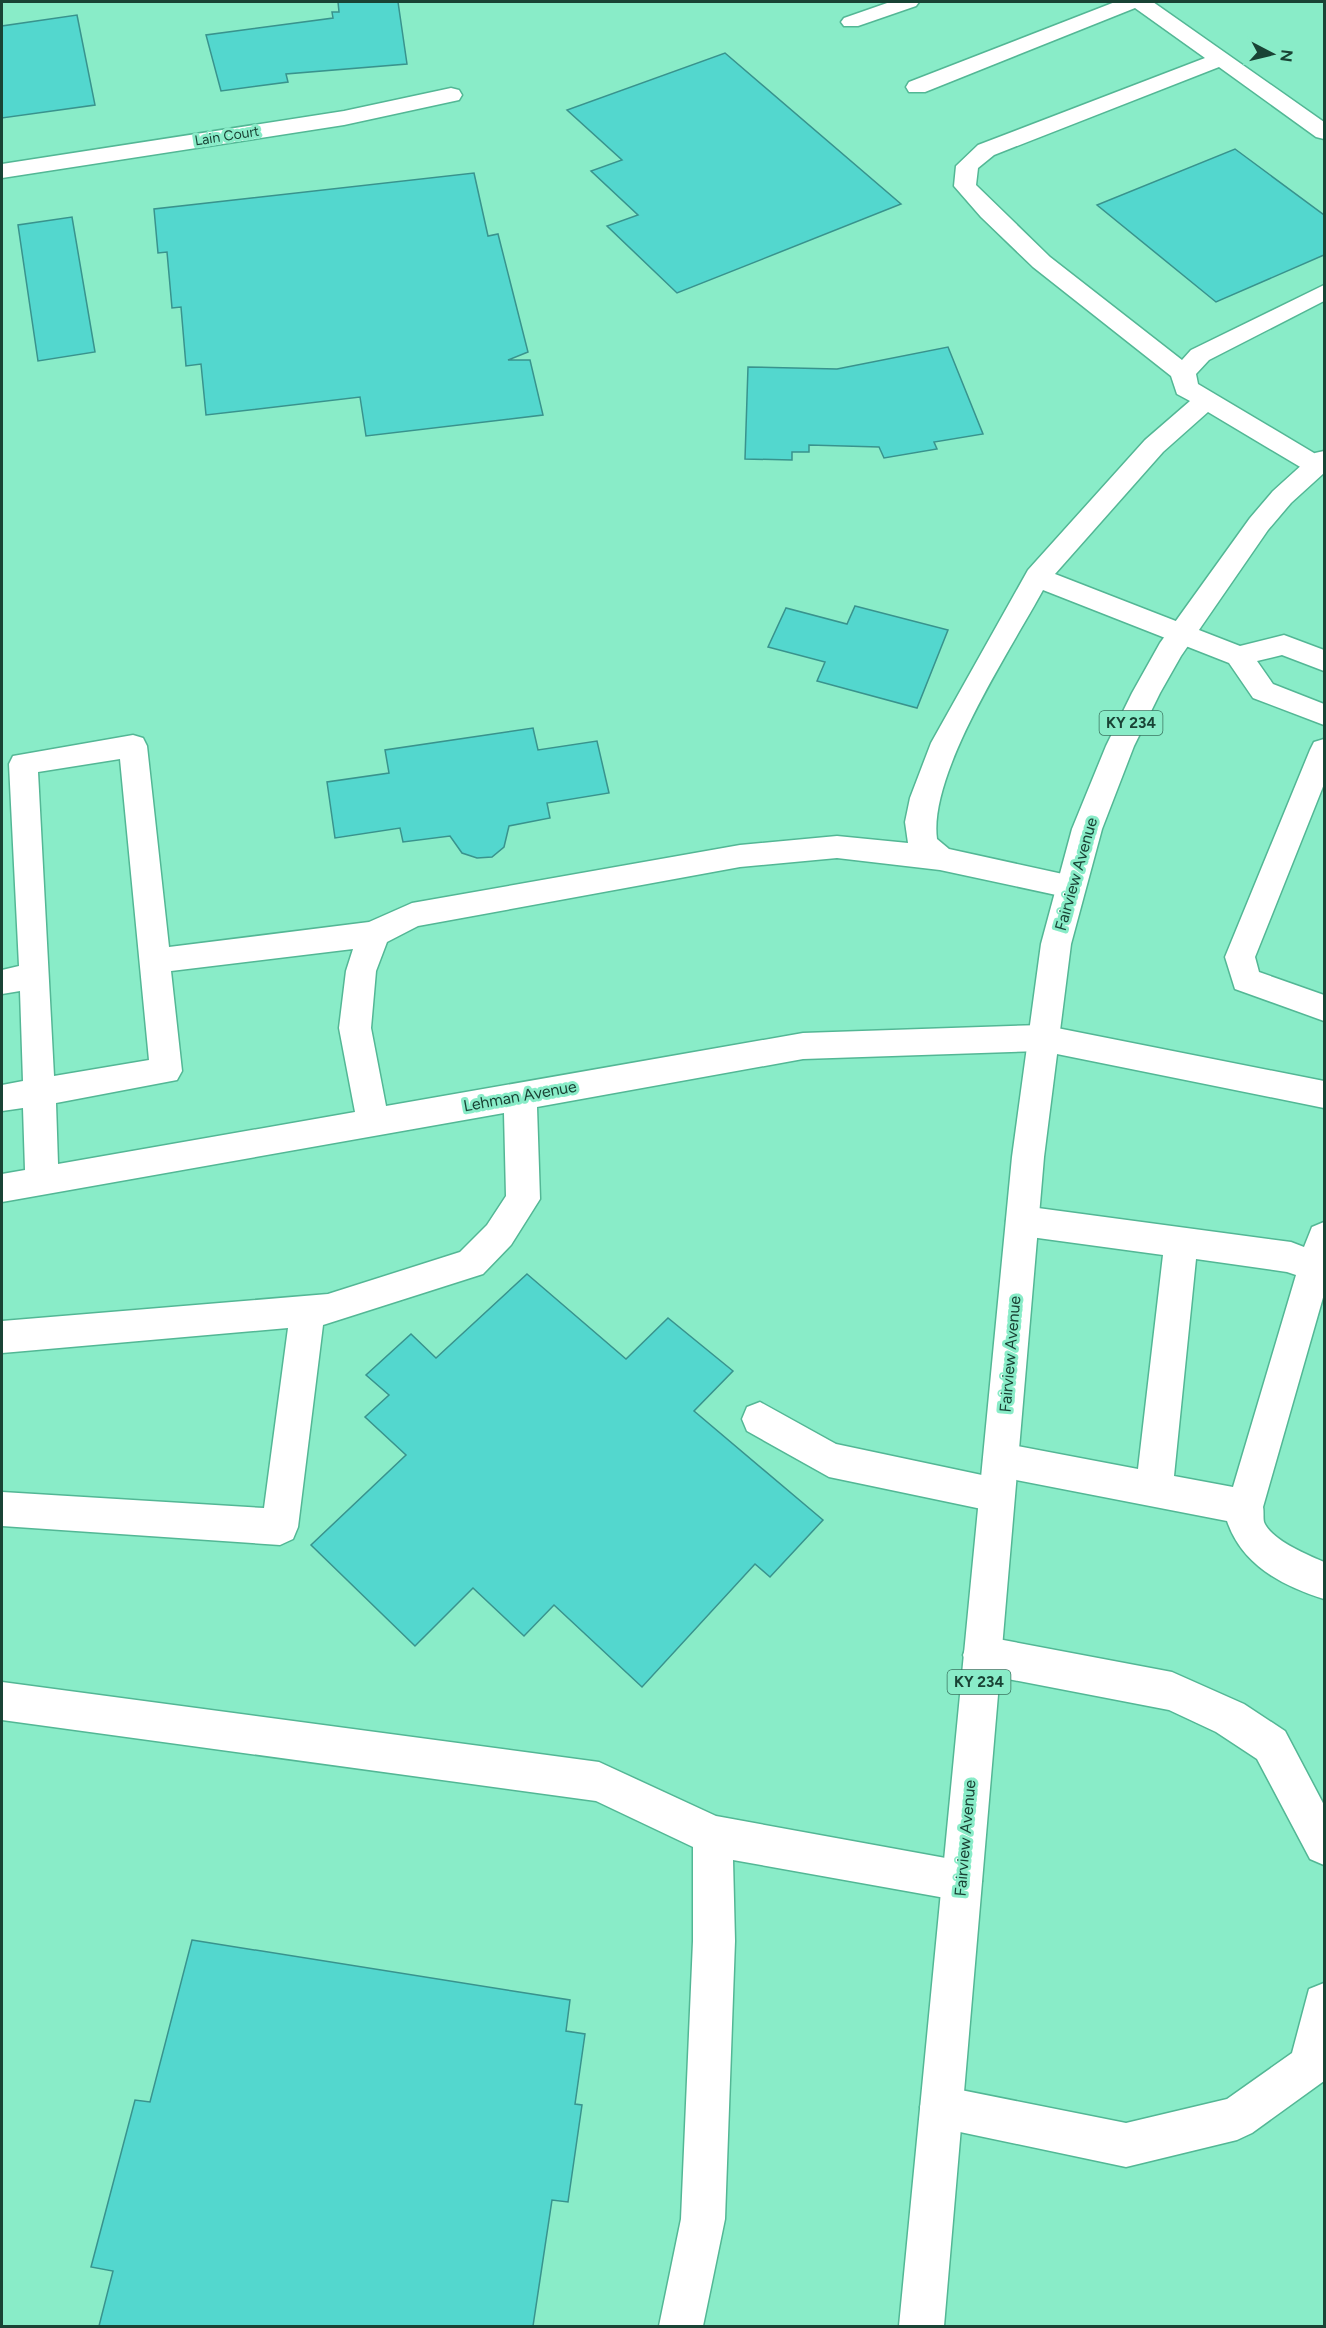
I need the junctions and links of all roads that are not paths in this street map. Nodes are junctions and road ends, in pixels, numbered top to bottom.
1 (909, 2) edge
2 (1132, 2) edge
3 (1140, 2) edge
4 (852, 22) dead end
5 (1221, 59) junction
6 (917, 87) dead end
7 (451, 95) dead end
8 (1324, 132) edge
9 (2, 171) edge
10 (1324, 292) edge
11 (1183, 373) junction
12 (1207, 400) junction
13 (1320, 462) edge
14 (1037, 577) junction
15 (1180, 635) junction
16 (1239, 656) junction
17 (1324, 661) edge
18 (1324, 716) edge
19 (1324, 750) edge
20 (940, 858) junction
21 (1070, 886) junction
22 (374, 934) junction
23 (154, 961) junction
24 (35, 976) junction
25 (2, 982) edge
26 (1324, 1008) edge
27 (1042, 1038) junction
28 (39, 1092) junction
29 (1324, 1095) edge
30 (520, 1096) junction
31 (2, 1098) edge
32 (373, 1122) junction
33 (42, 1181) junction
34 (2, 1188) edge
35 (1023, 1221) junction
36 (1181, 1242) junction
37 (1320, 1252) edge
38 (307, 1311) junction
39 (2, 1337) edge
40 (760, 1419) dead end
41 (998, 1477) junction
42 (1154, 1490) junction
43 (1245, 1507) junction
44 (2, 1509) edge
45 (1324, 1581) edge
46 (982, 1655) junction
47 (2, 1701) edge
48 (712, 1836) junction
49 (1324, 1845) edge
50 (962, 1881) junction
51 (1324, 2004) edge
52 (941, 2106) junction
53 (681, 2326) edge
54 (921, 2326) edge

1 - 4 street
2 - 6 street
3 - 5 street
5 - 8 street
5 - 11 street
7 - 9 street, Lain Court
10 - 11 street
11 - 12 street
12 - 13 street
12 - 14 street
13 - 15 street, Fairview Avenue / KY 234
14 - 15 street
14 - 20 street
15 - 16 street
15 - 21 street, Fairview Avenue / KY 234
16 - 17 street
16 - 18 street
19 - 26 street
20 - 21 street
20 - 22 street
21 - 27 street, Fairview Avenue / KY 234
22 - 23 street
22 - 32 street
23 - 24 street
23 - 28 street
24 - 25 street
24 - 28 street
27 - 29 street, Lehman Avenue
27 - 30 street, Lehman Avenue
27 - 35 street, Fairview Avenue / KY 234
28 - 31 street
28 - 33 street
30 - 32 street, Lehman Avenue
30 - 38 street
32 - 33 street, Lehman Avenue
33 - 34 street, Lehman Avenue
35 - 36 street
35 - 41 street, Fairview Avenue / KY 234
36 - 37 street
36 - 42 street
37 - 43 street
38 - 39 street
38 - 44 street
40 - 41 street
41 - 42 street
41 - 46 street, Fairview Avenue / KY 234
42 - 43 street
43 - 45 street
46 - 49 street
46 - 50 street, Fairview Avenue / KY 234
47 - 48 street
48 - 50 street
48 - 53 street
50 - 52 street, Fairview Avenue / KY 234
51 - 52 street
52 - 54 street, Fairview Avenue / KY 234

